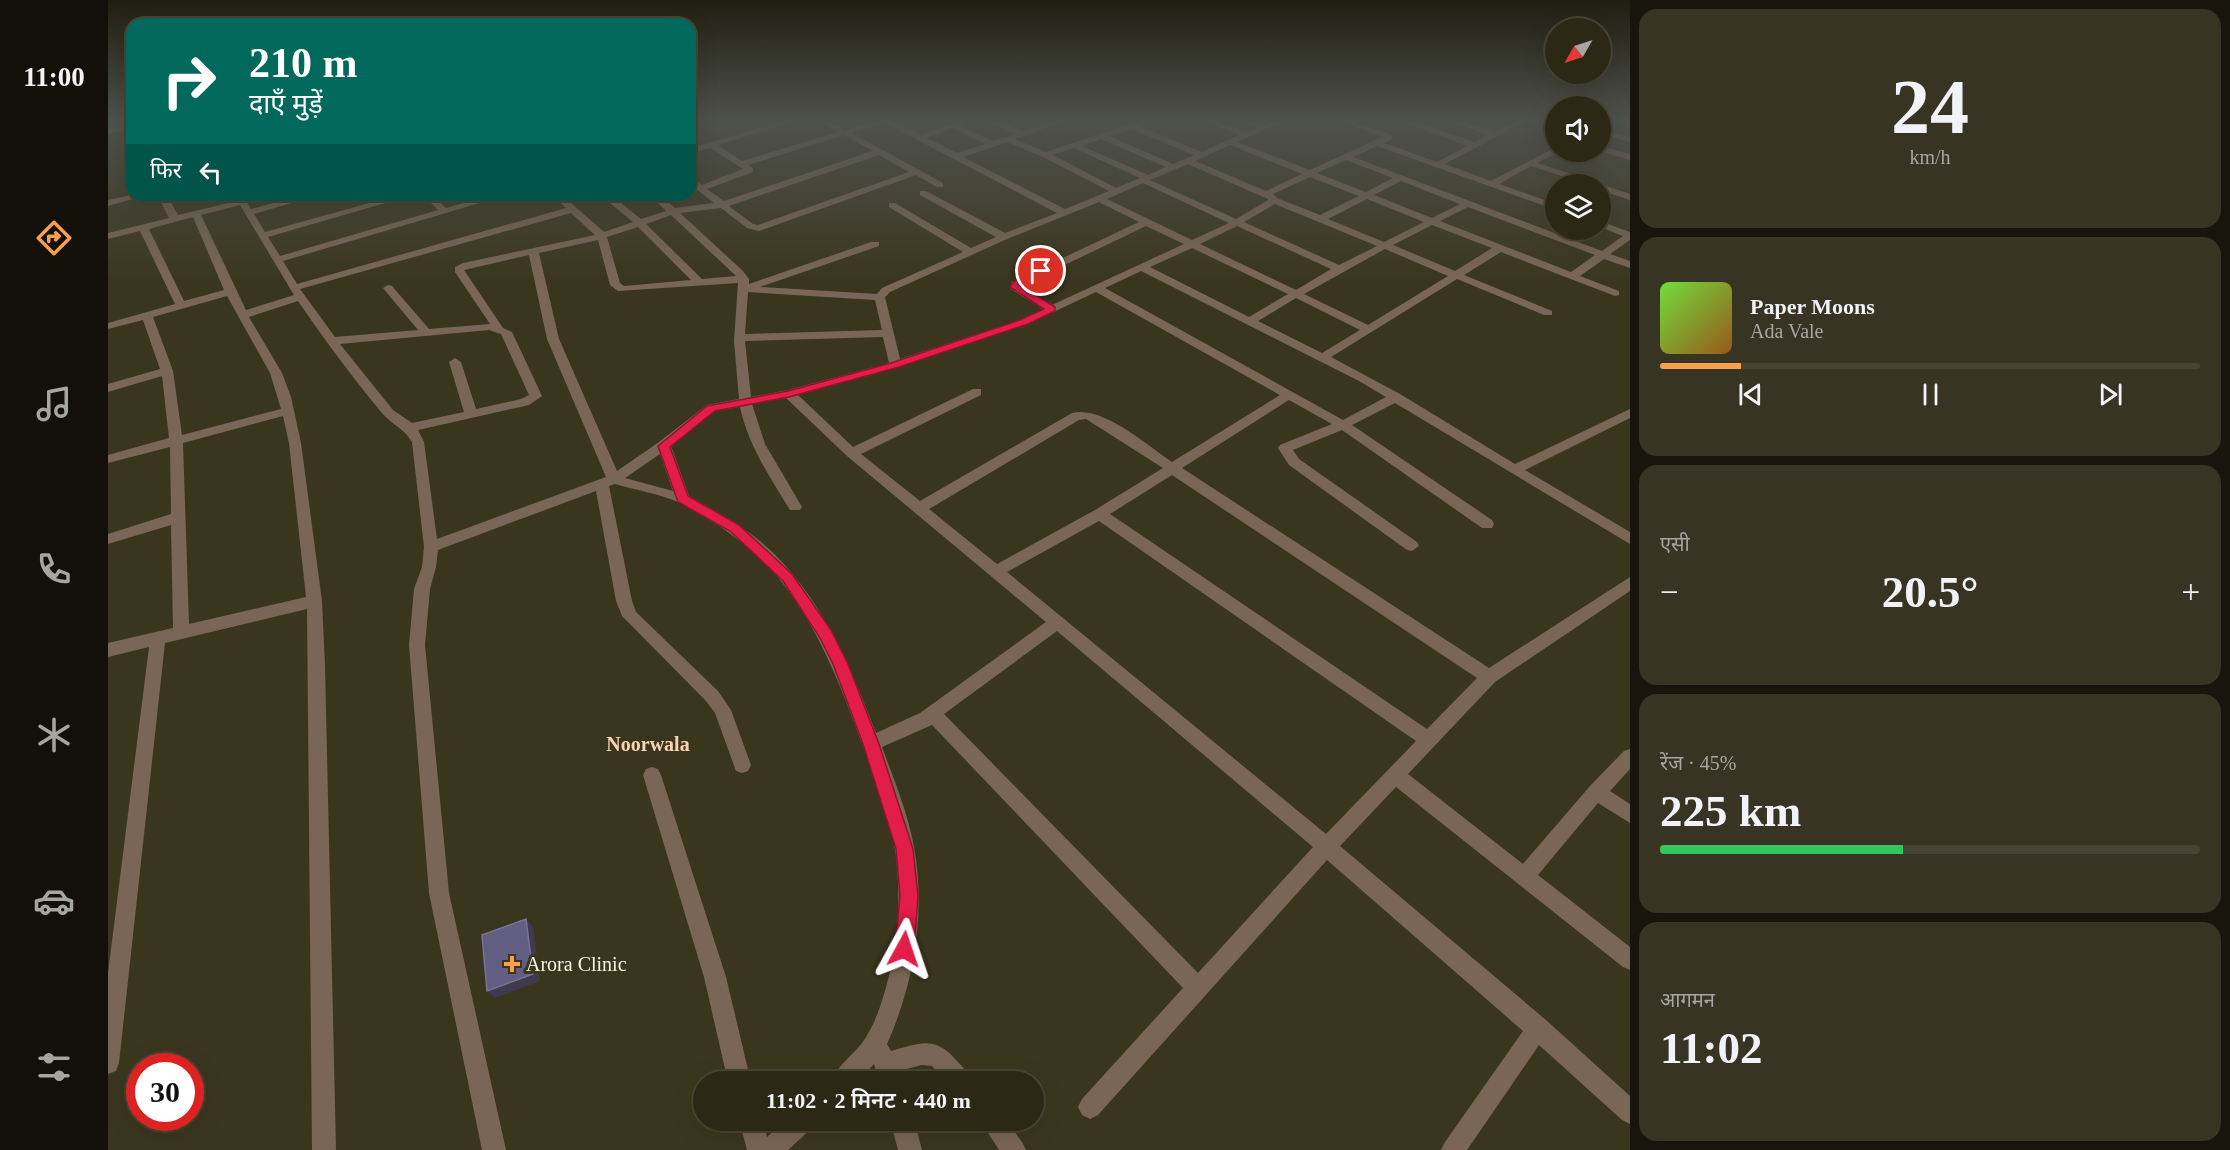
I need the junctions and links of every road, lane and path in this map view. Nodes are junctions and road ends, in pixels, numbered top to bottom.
1 (744, 174) edge
2 (815, 174) edge
3 (912, 174) edge
4 (920, 174) edge
5 (990, 174) edge
6 (1082, 174) edge
7 (1134, 174) edge
8 (1157, 174) edge
9 (1216, 174) edge
10 (1308, 174) edge
11 (1311, 174) edge
12 (1389, 174) edge
13 (1462, 174) edge
14 (1513, 174) edge
15 (1401, 178) junction
16 (1145, 179) junction
17 (1492, 184) junction
18 (696, 185) edge
19 (940, 185) dead end
20 (700, 188) junction
21 (1115, 191) junction
22 (1611, 191) edge
23 (923, 193) dead end
24 (1366, 196) junction
25 (1630, 197) edge
26 (126, 199) edge
27 (1099, 199) junction
28 (1272, 199) junction
29 (165, 201) edge
30 (261, 201) edge
31 (386, 201) edge
32 (434, 201) edge
33 (480, 201) edge
34 (564, 201) edge
35 (612, 201) edge
36 (662, 201) edge
37 (243, 203) edge
38 (1545, 203) edge
39 (108, 204) edge
40 (1466, 204) junction
41 (722, 205) junction
42 (892, 205) dead end
43 (573, 209) junction
44 (444, 211) junction
45 (674, 211) junction
46 (1065, 213) junction
47 (196, 214) junction
48 (175, 219) junction
49 (1320, 219) junction
50 (1146, 222) junction
51 (1430, 222) junction
52 (640, 223) junction
53 (1236, 223) junction
54 (143, 227) junction
55 (1611, 228) edge
56 (1630, 235) edge
57 (108, 236) edge
58 (261, 236) junction
59 (602, 236) junction
60 (1004, 237) junction
61 (1190, 243) junction
62 (874, 244) dead end
63 (1386, 247) junction
64 (1500, 248) junction
65 (534, 250) junction
66 (970, 252) junction
67 (1602, 254) junction
68 (276, 260) junction
69 (1630, 265) edge
70 (1141, 267) junction
71 (1339, 269) junction
72 (1455, 275) junction
73 (1573, 276) junction
74 (700, 284) junction
75 (744, 284) junction
76 (388, 288) dead end
77 (1096, 288) junction
78 (230, 292) junction
79 (297, 293) junction
80 (1615, 293) dead end
81 (1295, 295) junction
82 (880, 297) junction
83 (181, 306) junction
84 (1051, 309) junction
85 (1548, 314) dead end
86 (147, 315) junction
87 (243, 315) junction
88 (1250, 321) junction
89 (108, 326) edge
90 (498, 328) junction
91 (1368, 329) junction
92 (426, 332) junction
93 (887, 333) junction
94 (741, 338) junction
95 (332, 341) junction
96 (1322, 358) junction
97 (455, 363) dead end
98 (895, 365) junction
99 (167, 371) junction
100 (108, 388) edge
101 (977, 392) dead end
102 (789, 394) junction
103 (1288, 394) junction
104 (1396, 397) junction
105 (745, 402) junction
106 (287, 411) junction
107 (1630, 413) edge
108 (471, 414) junction
109 (1343, 425) junction
110 (410, 428) junction
111 (176, 440) junction
112 (664, 446) junction
113 (852, 453) junction
114 (108, 459) edge
115 (1172, 468) junction
116 (1516, 470) junction
117 (608, 482) junction
118 (683, 499) junction
119 (795, 507) dead end
120 (920, 508) junction
121 (1100, 514) junction
122 (179, 517) junction
123 (1486, 524) dead end
124 (1627, 534) edge
125 (108, 539) edge
126 (1412, 546) dead end
127 (431, 547) junction
128 (995, 572) junction
129 (1630, 583) edge
130 (314, 601) junction
131 (1057, 623) junction
132 (181, 632) junction
133 (158, 638) junction
134 (108, 650) edge
135 (1489, 677) junction
136 (926, 718) junction
137 (1430, 741) junction
138 (871, 744) junction
139 (1630, 757) edge
140 (742, 765) dead end
141 (652, 775) dead end
142 (1395, 776) junction
143 (1596, 792) junction
144 (1630, 814) edge
145 (1328, 845) junction
146 (1524, 877) junction
147 (1630, 960) edge
148 (1198, 988) junction
149 (1538, 1028) junction
150 (108, 1063) edge
151 (884, 1063) edge
152 (737, 1071) edge
153 (866, 1071) edge
154 (951, 1071) edge
155 (1090, 1107) dead end
156 (1630, 1112) edge
157 (754, 1131) edge
158 (792, 1131) edge
159 (905, 1131) edge
160 (999, 1131) edge
161 (324, 1150) edge
162 (494, 1150) edge
163 (759, 1150) edge
164 (770, 1150) edge
165 (910, 1150) edge
166 (1014, 1150) edge
167 (1453, 1150) edge

1 - 20 street
2 - 41 street
3 - 41 street
4 - 19 street
5 - 46 street
6 - 21 street
7 - 16 street
8 - 16 street
9 - 28 street
10 - 28 street
11 - 24 street
12 - 15 street
13 - 17 street
14 - 17 street
15 - 24 street
15 - 40 street
16 - 21 street
16 - 53 street
17 - 38 street
18 - 20 street
20 - 41 street
21 - 27 street
22 - 25 street
23 - 60 street
24 - 49 street
24 - 51 street
26 - 39 street
27 - 46 street
27 - 50 street
28 - 49 street
28 - 53 street
29 - 48 street
30 - 37 street
31 - 58 street
32 - 44 street
33 - 44 street
34 - 43 street
35 - 52 street
36 - 45 street
37 - 47 street
37 - 58 street
40 - 51 street
40 - 67 street
41 - 45 street
42 - 66 street
43 - 59 street
43 - 79 street
44 - 68 street
45 - 52 street
45 - 75 street
46 - 60 street
47 - 48 street
47 - 78 street
48 - 54 street
49 - 63 street
50 - 61 street
50 - 84 street
51 - 63 street
51 - 64 street
52 - 59 street
52 - 74 street
53 - 61 street
53 - 71 street
54 - 57 street
54 - 83 street
55 - 56 street
56 - 67 street
58 - 68 street
59 - 65 street
59 - 74 street
60 - 66 street
61 - 70 street
61 - 81 street
62 - 75 street
63 - 71 street
63 - 72 street
64 - 72 street
64 - 73 street
65 - 90 street
65 - 117 street
66 - 82 street
67 - 69 street
67 - 73 street
68 - 79 street
70 - 77 street
70 - 88 street
71 - 81 street
72 - 85 street
72 - 91 street
73 - 80 street
74 - 75 street
75 - 82 street
75 - 94 street
76 - 92 street
77 - 84 street
77 - 103 street
78 - 83 street
78 - 87 street
79 - 87 street
79 - 95 street
81 - 88 street
81 - 91 street
82 - 93 street
83 - 86 street
84 - 98 street
86 - 89 street
86 - 99 street
87 - 106 street
88 - 96 street
90 - 92 street
90 - 108 street
91 - 96 street
92 - 95 street
93 - 94 street
93 - 98 street
94 - 105 street
95 - 110 street
96 - 104 street
97 - 108 street
98 - 102 street
99 - 100 street
99 - 111 street
101 - 113 street
102 - 105 street
102 - 113 street
103 - 109 street
103 - 115 street
104 - 109 street
104 - 116 street
105 - 112 street
105 - 119 street
106 - 111 street
106 - 130 street
107 - 116 street
108 - 110 street
109 - 123 street
109 - 126 street
110 - 127 street
111 - 114 street
111 - 122 street
112 - 117 street
112 - 118 street
113 - 120 street
115 - 120 street
115 - 121 street
115 - 135 street
116 - 124 street
117 - 118 street
117 - 127 street
117 - 140 street
118 - 138 street
120 - 128 street
121 - 128 street
121 - 137 street
122 - 125 street
122 - 132 street
127 - 162 street
128 - 131 street
129 - 135 street
130 - 132 street
130 - 161 street
131 - 136 street
131 - 145 street
132 - 133 street
133 - 134 street
133 - 150 street
135 - 137 street
136 - 138 street
136 - 148 street
137 - 142 street
138 - 151 street
139 - 143 street
141 - 152 street
142 - 145 street
142 - 146 street
143 - 144 street
143 - 146 street
145 - 148 street
145 - 149 street
146 - 147 street
148 - 155 street
149 - 156 street
149 - 167 street
151 - 153 street
151 - 154 street
157 - 163 street
158 - 164 street
159 - 165 street
160 - 166 street

